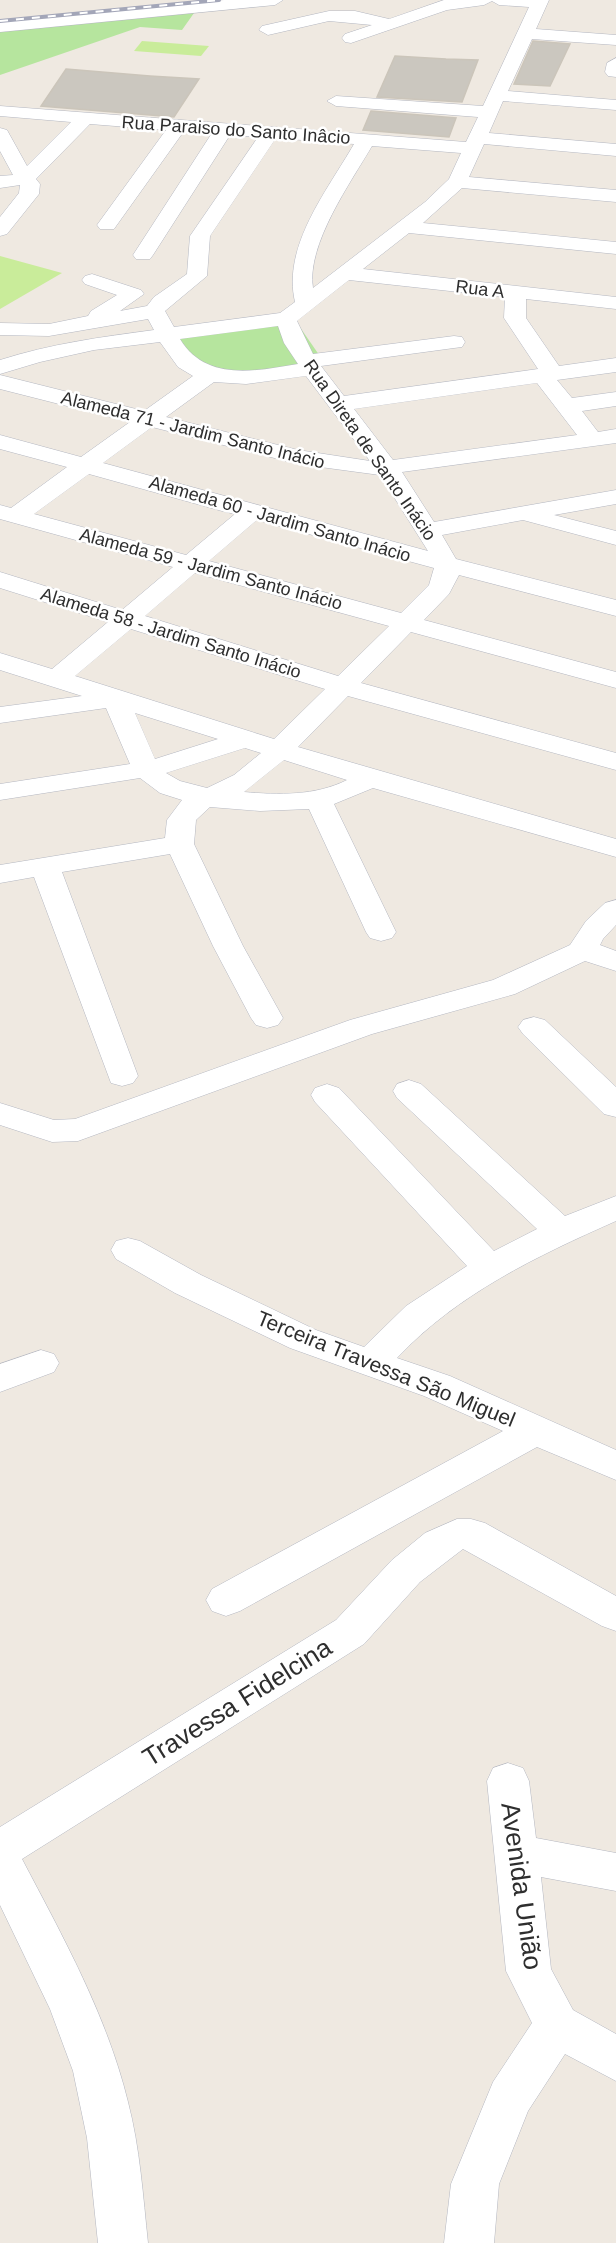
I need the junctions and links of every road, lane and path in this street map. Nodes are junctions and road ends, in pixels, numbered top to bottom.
1 (275, 0) edge
2 (484, 0) edge
3 (499, 0) edge
4 (540, 1) edge
5 (390, 24) junction
6 (0, 27) edge
7 (268, 30) dead end
8 (525, 33) junction
9 (351, 38) dead end
10 (616, 40) edge
11 (336, 101) dead end
12 (492, 103) junction
13 (616, 105) edge
14 (0, 111) edge
15 (85, 118) junction
16 (178, 126) junction
17 (224, 129) junction
18 (270, 133) junction
19 (0, 134) edge
20 (366, 139) junction
21 (475, 143) junction
22 (616, 150) edge
23 (25, 179) junction
24 (0, 182) edge
25 (457, 182) junction
26 (616, 196) edge
27 (107, 225) dead end
28 (404, 227) junction
29 (0, 230) edge
30 (616, 248) edge
31 (143, 255) dead end
32 (343, 273) junction
33 (92, 280) dead end
34 (516, 293) junction
35 (305, 302) junction
36 (616, 303) edge
37 (154, 311) junction
38 (286, 318) junction
39 (75, 327) junction
40 (0, 329) edge
41 (167, 335) junction
42 (454, 342) dead end
43 (309, 365) junction
44 (616, 365) edge
45 (0, 367) edge
46 (547, 374) junction
47 (209, 375) junction
48 (0, 382) edge
49 (616, 399) edge
50 (339, 404) junction
51 (566, 406) junction
52 (144, 420) junction
53 (0, 442) edge
54 (607, 442) edge
55 (84, 465) junction
56 (388, 469) junction
57 (616, 497) edge
58 (254, 510) junction
59 (520, 513) junction
60 (8, 514) edge
61 (428, 530) junction
62 (616, 538) edge
63 (190, 562) junction
64 (447, 566) junction
65 (0, 580) edge
66 (616, 608) edge
67 (125, 618) junction
68 (408, 624) junction
69 (0, 662) edge
70 (55, 680) junction
71 (616, 680) edge
72 (343, 686) junction
73 (116, 699) junction
74 (0, 715) edge
75 (243, 739) junction
76 (280, 750) junction
77 (616, 762) edge
78 (148, 770) junction
79 (369, 778) junction
80 (0, 792) edge
81 (208, 796) junction
82 (318, 800) junction
83 (180, 844) junction
84 (616, 848) edge
85 (45, 867) junction
86 (0, 874) edge
87 (616, 909) edge
88 (381, 932) dead end
89 (584, 950) junction
90 (616, 962) edge
91 (267, 1018) dead end
92 (534, 1027) dead end
93 (122, 1076) dead end
94 (409, 1091) dead end
95 (327, 1095) dead end
96 (616, 1106) edge
97 (0, 1114) edge
98 (616, 1208) edge
99 (560, 1232) junction
100 (128, 1250) dead end
101 (489, 1268) junction
102 (41, 1363) dead end
103 (370, 1364) junction
104 (0, 1379) edge
105 (536, 1430) junction
106 (616, 1466) edge
107 (226, 1600) dead end
108 (616, 1615) edge
109 (507, 1781) dead end
110 (0, 1850) edge
111 (515, 1853) junction
112 (0, 1861) edge
113 (616, 1872) edge
114 (556, 2025) junction
115 (616, 2059) edge
116 (123, 2243) edge
117 (469, 2243) edge

1 - 6 street
2 - 5 street
3 - 4 street
4 - 8 street
5 - 7 street
5 - 9 street
8 - 10 street
8 - 12 street
11 - 12 street
12 - 13 street
12 - 21 street
14 - 15 street, Rua Paraiso do Santo Inâcio
15 - 16 street, Rua Paraiso do Santo Inâcio
15 - 23 street
16 - 17 street, Rua Paraiso do Santo Inâcio
16 - 27 street
17 - 18 street, Rua Paraiso do Santo Inâcio
17 - 31 street
18 - 20 street, Rua Paraiso do Santo Inâcio
18 - 37 street
19 - 23 street
20 - 21 street, Rua Paraiso do Santo Inâcio
20 - 35 street
21 - 22 street, Rua Paraiso do Santo Inâcio
21 - 25 street
23 - 24 street
23 - 29 street
25 - 26 street
25 - 28 street
28 - 30 street
28 - 32 street
32 - 34 street, Rua A
32 - 35 street
33 - 39 street
34 - 36 street, Rua A
34 - 46 street
35 - 38 street
37 - 39 street
37 - 41 street
38 - 41 street
38 - 43 street, Rua Direta de Santo Inácio
39 - 40 street
41 - 45 street
41 - 47 street
42 - 43 street
43 - 47 street
43 - 50 street, Rua Direta de Santo Inácio
44 - 46 street
46 - 50 street
46 - 51 street
47 - 52 street
48 - 52 street, Alameda 71 - Jardim Santo Inácio
49 - 51 street
50 - 56 street, Rua Direta de Santo Inácio
51 - 54 street
52 - 55 street
52 - 56 street, Alameda 71 - Jardim Santo Inácio
53 - 55 street, Alameda 60 - Jardim Santo Inácio
54 - 56 street, Alameda 71 - Jardim Santo Inácio
55 - 58 street, Alameda 60 - Jardim Santo Inácio
55 - 60 street
56 - 61 street, Rua Direta de Santo Inácio
57 - 59 street
58 - 63 street
58 - 64 street, Alameda 60 - Jardim Santo Inácio
59 - 61 street
59 - 62 street
60 - 63 street, Alameda 59 - Jardim Santo Inácio
61 - 64 street, Rua Direta de Santo Inácio
63 - 67 street
63 - 68 street, Alameda 59 - Jardim Santo Inácio
64 - 66 street, Alameda 60 - Jardim Santo Inácio
64 - 68 street, Rua Direta de Santo Inácio
65 - 67 street, Alameda 58 - Jardim Santo Inácio
67 - 70 street
67 - 72 street, Alameda 58 - Jardim Santo Inácio
68 - 71 street, Alameda 59 - Jardim Santo Inácio
68 - 72 street, Rua Direta de Santo Inácio
69 - 70 street
70 - 73 street
72 - 76 street, Rua Direta de Santo Inácio
72 - 77 street, Alameda 58 - Jardim Santo Inácio
73 - 74 street
73 - 75 street
73 - 78 street
75 - 76 street
75 - 78 street
76 - 79 street
76 - 81 street, Rua Direta de Santo Inácio
78 - 80 street
78 - 81 street
79 - 82 street
79 - 84 street
81 - 82 street
81 - 83 street, Rua Direta de Santo Inácio
82 - 88 street
83 - 85 street
83 - 91 street
85 - 86 street
85 - 93 street
87 - 89 street
89 - 90 street
89 - 97 street
92 - 96 street
94 - 99 street
95 - 101 street
98 - 99 street
99 - 101 street
100 - 103 street, Terceira Travessa São Miguel
101 - 103 street
102 - 104 street
103 - 105 street, Terceira Travessa São Miguel
105 - 106 street, Terceira Travessa São Miguel
105 - 107 street
108 - 110 street, Travessa Fidelcina
109 - 111 street, Avenida União
111 - 113 street
111 - 114 street, Avenida União
112 - 116 street
114 - 115 street
114 - 117 street

